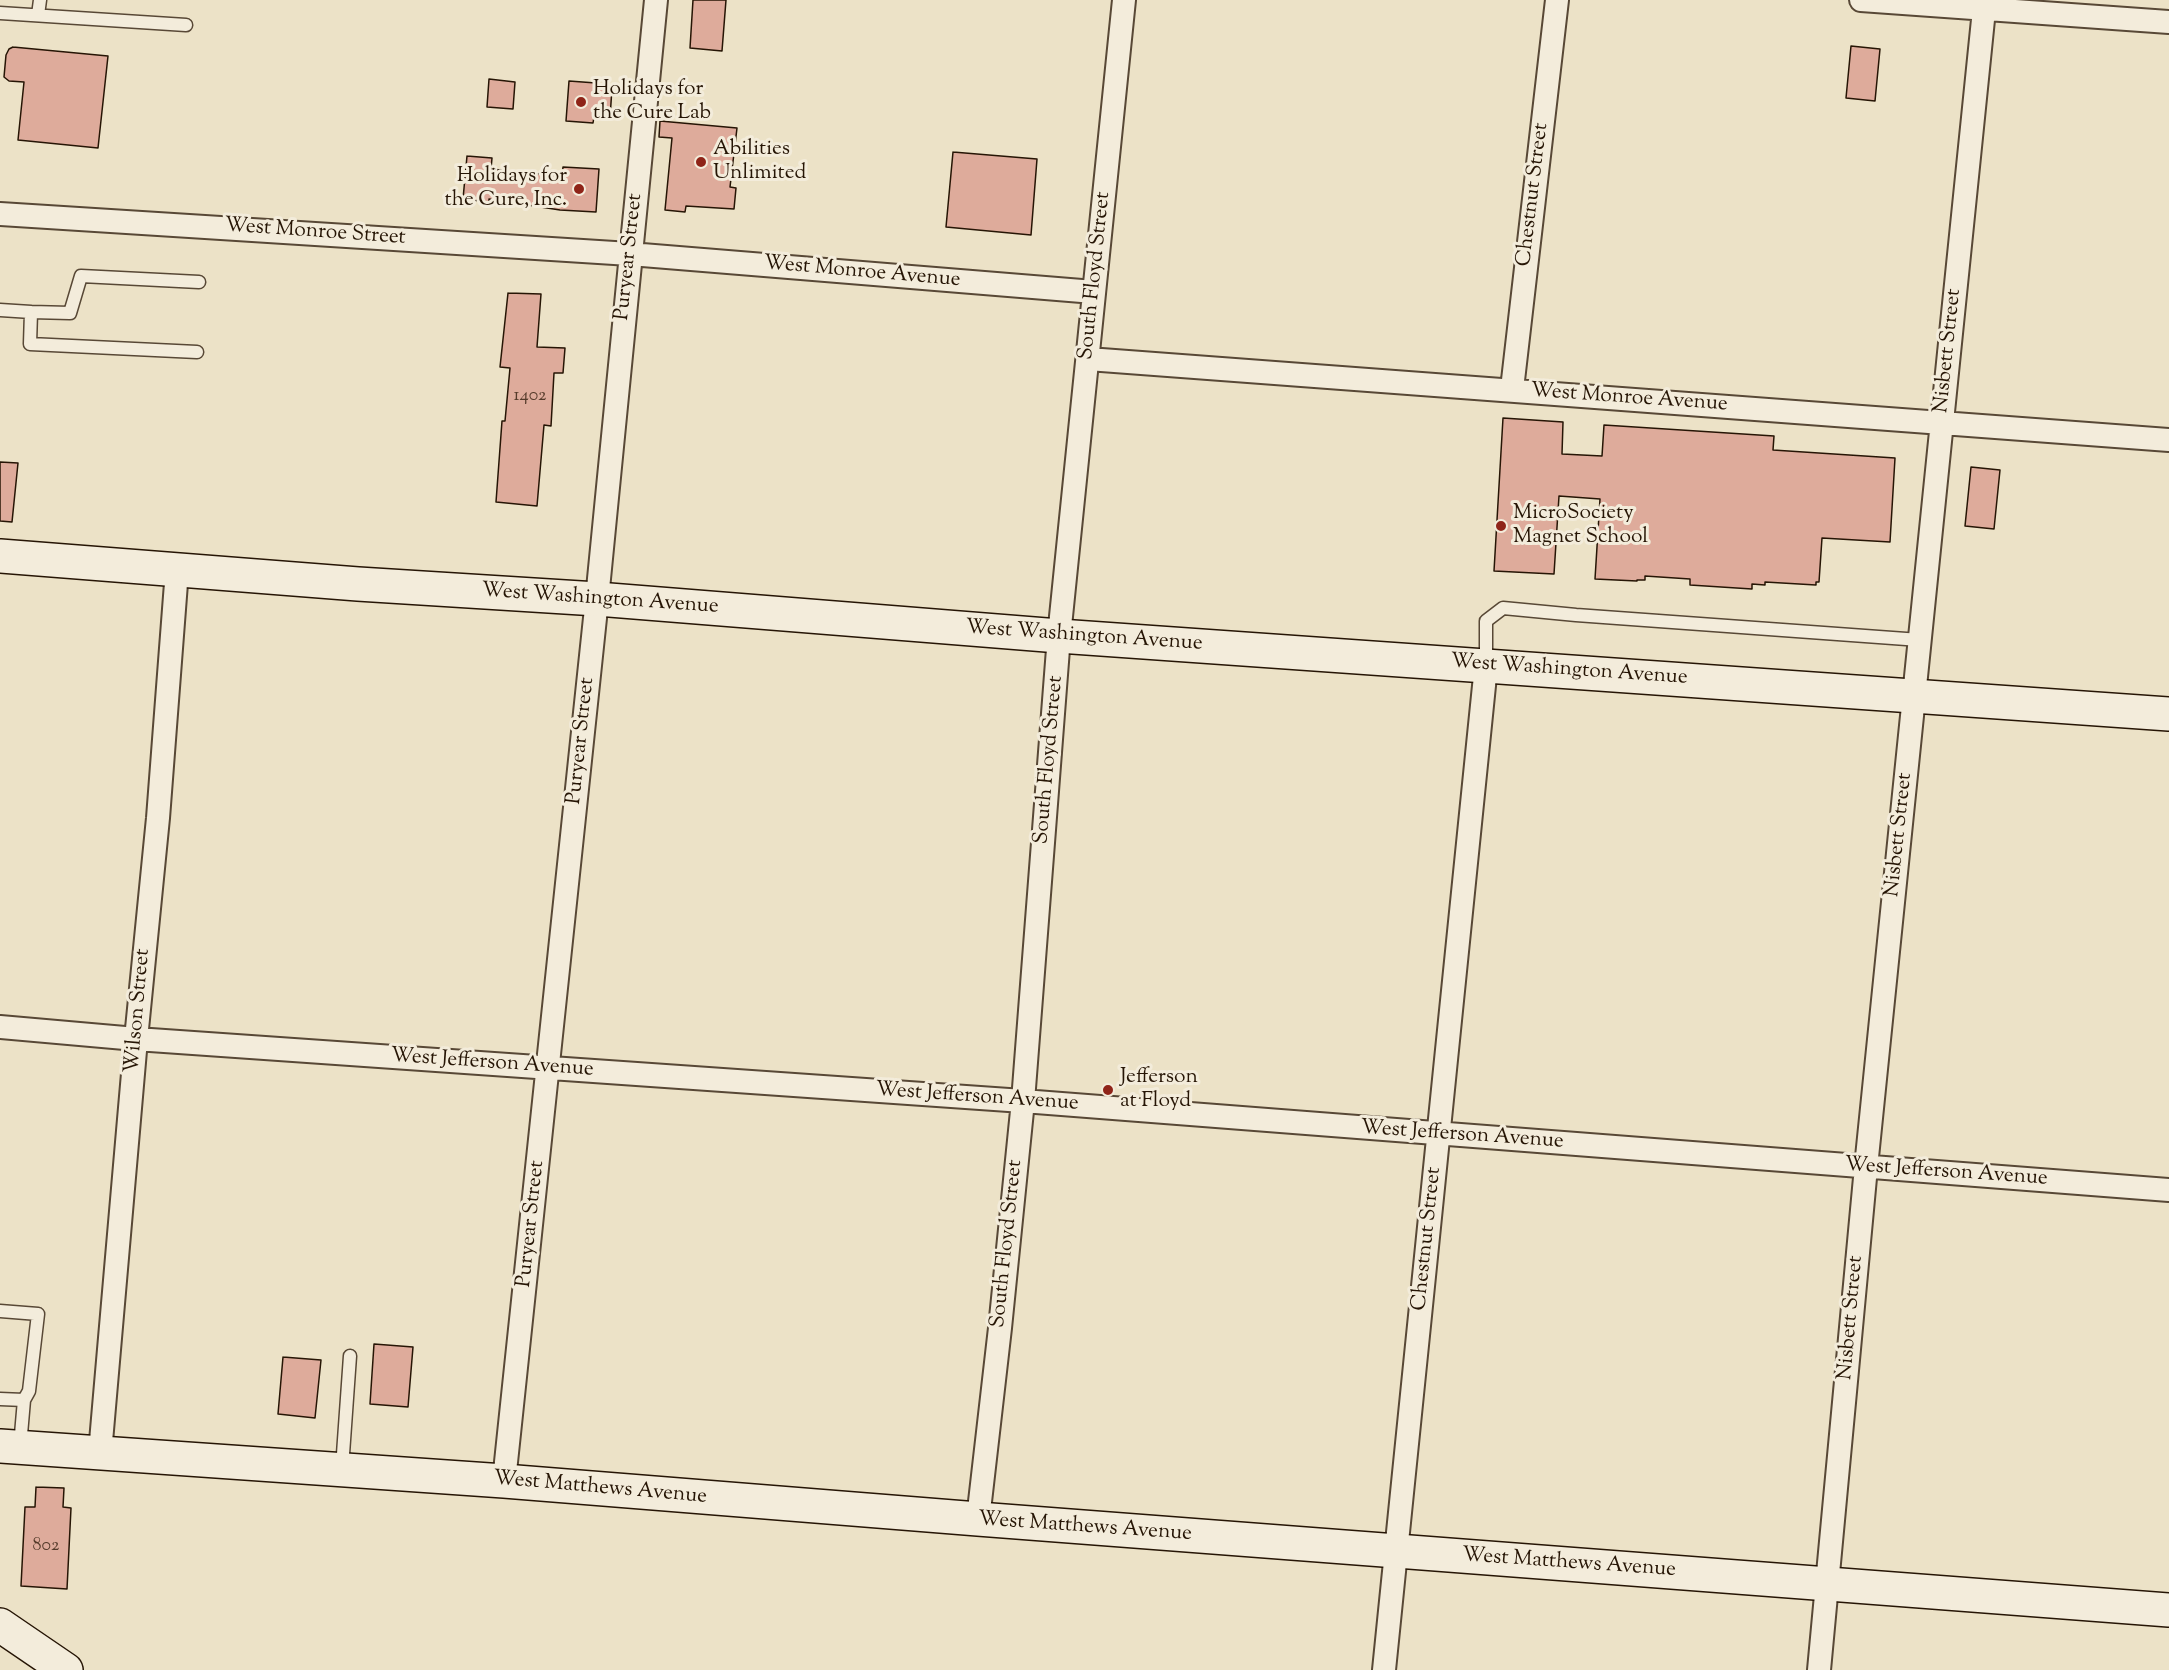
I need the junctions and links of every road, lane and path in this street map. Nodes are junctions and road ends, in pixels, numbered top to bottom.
1 (40, 0) edge
2 (656, 0) edge
3 (1124, 0) edge
4 (1557, 0) edge
5 (1861, 0) edge
6 (1985, 4) edge
7 (0, 13) edge
8 (38, 15) junction
9 (2169, 22) edge
10 (186, 25) dead end
11 (0, 214) edge
12 (630, 254) junction
13 (200, 282) dead end
14 (1094, 292) junction
15 (0, 310) edge
16 (31, 312) junction
17 (197, 352) dead end
18 (1088, 359) junction
19 (1512, 389) junction
20 (1942, 423) junction
21 (2169, 440) edge
22 (0, 556) edge
23 (177, 570) junction
24 (597, 599) junction
25 (1059, 636) junction
26 (1920, 640) junction
27 (1486, 666) junction
28 (1914, 695) junction
29 (2169, 714) edge
30 (0, 1028) edge
31 (136, 1039) junction
32 (549, 1068) junction
33 (1023, 1101) junction
34 (1437, 1134) junction
35 (1866, 1167) junction
36 (2169, 1190) edge
37 (0, 1311) edge
38 (350, 1356) dead end
39 (0, 1399) edge
40 (24, 1400) junction
41 (10, 1447) edge
42 (100, 1453) junction
43 (342, 1470) junction
44 (504, 1481) junction
45 (978, 1520) junction
46 (1395, 1551) junction
47 (1828, 1584) junction
48 (2169, 1610) edge
49 (0, 1625) edge
50 (66, 1670) edge
51 (1384, 1670) edge
52 (1819, 1670) edge

1 - 8 lane
2 - 12 street, Puryear Street
3 - 14 street, South Floyd Street
4 - 19 street, Chestnut Street
5 - 6 street
6 - 9 street
6 - 20 street, Nisbett Street
7 - 8 lane
8 - 10 lane
11 - 12 street, West Monroe Street
12 - 14 street, West Monroe Avenue
12 - 24 street, Puryear Street
13 - 16 lane
14 - 18 street, South Floyd Street
15 - 16 lane
16 - 17 lane
18 - 19 street, West Monroe Avenue
18 - 25 street, South Floyd Street
19 - 20 street, West Monroe Avenue
20 - 21 street, West Monroe Avenue
20 - 26 street, Nisbett Street
22 - 23 street, West Washington Avenue
23 - 24 street, West Washington Avenue
23 - 31 street, Wilson Street
24 - 25 street, West Washington Avenue
24 - 32 street, Puryear Street
25 - 27 street, West Washington Avenue
25 - 33 street, South Floyd Street
26 - 27 lane
26 - 28 street, Nisbett Street
27 - 28 street, West Washington Avenue
27 - 34 street, Chestnut Street
28 - 29 street, West Washington Avenue
28 - 35 street, Nisbett Street
30 - 31 street, West Jefferson Avenue
31 - 32 street, West Jefferson Avenue
31 - 42 street, Wilson Street
32 - 33 street, West Jefferson Avenue
32 - 44 street, Puryear Street
33 - 34 street, West Jefferson Avenue
33 - 45 street, South Floyd Street
34 - 35 street, West Jefferson Avenue
34 - 46 street, Chestnut Street
35 - 36 street, West Jefferson Avenue
35 - 47 street, Nisbett Street
37 - 40 lane
38 - 43 lane
39 - 40 lane
40 - 41 lane
41 - 42 street, West Matthews Avenue
42 - 43 street, West Matthews Avenue
43 - 44 street, West Matthews Avenue
44 - 45 street, West Matthews Avenue
45 - 46 street, West Matthews Avenue
46 - 47 street, West Matthews Avenue
46 - 51 street, Chestnut Street
47 - 48 street, West Matthews Avenue
47 - 52 street, Nisbett Street
49 - 50 street

